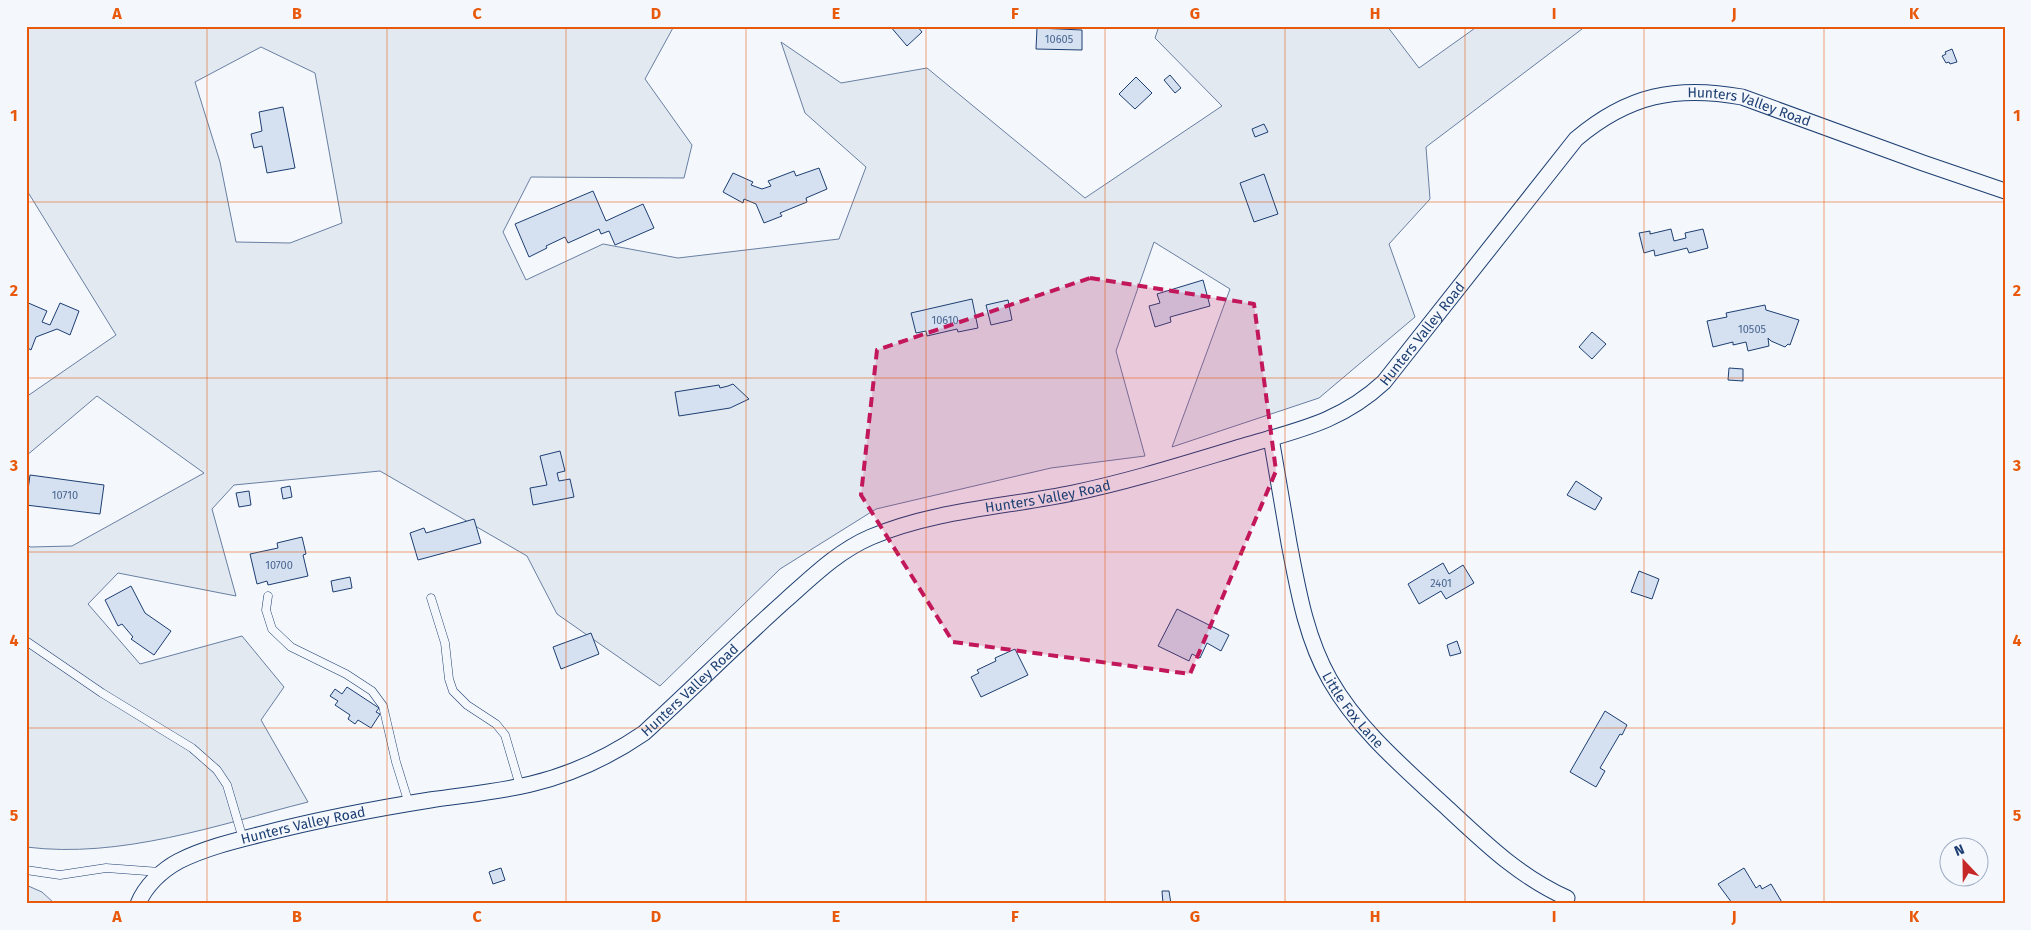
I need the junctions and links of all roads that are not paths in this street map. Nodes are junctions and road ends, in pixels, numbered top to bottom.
1 (2005, 191) edge
2 (1271, 438) junction
3 (268, 596) dead end
4 (431, 598) dead end
5 (26, 642) edge
6 (520, 786) junction
7 (409, 804) junction
8 (243, 839) junction
9 (26, 870) edge
10 (162, 872) junction
11 (1567, 898) dead end
12 (138, 904) edge

1 - 2 street, Hunters Valley Road
2 - 6 street, Hunters Valley Road
2 - 11 street, Little Fox Lane
3 - 7 lane
4 - 6 lane
5 - 8 lane
6 - 7 street, Hunters Valley Road
7 - 8 street, Hunters Valley Road
8 - 10 street, Hunters Valley Road
9 - 10 lane
10 - 12 street, Hunters Valley Road

